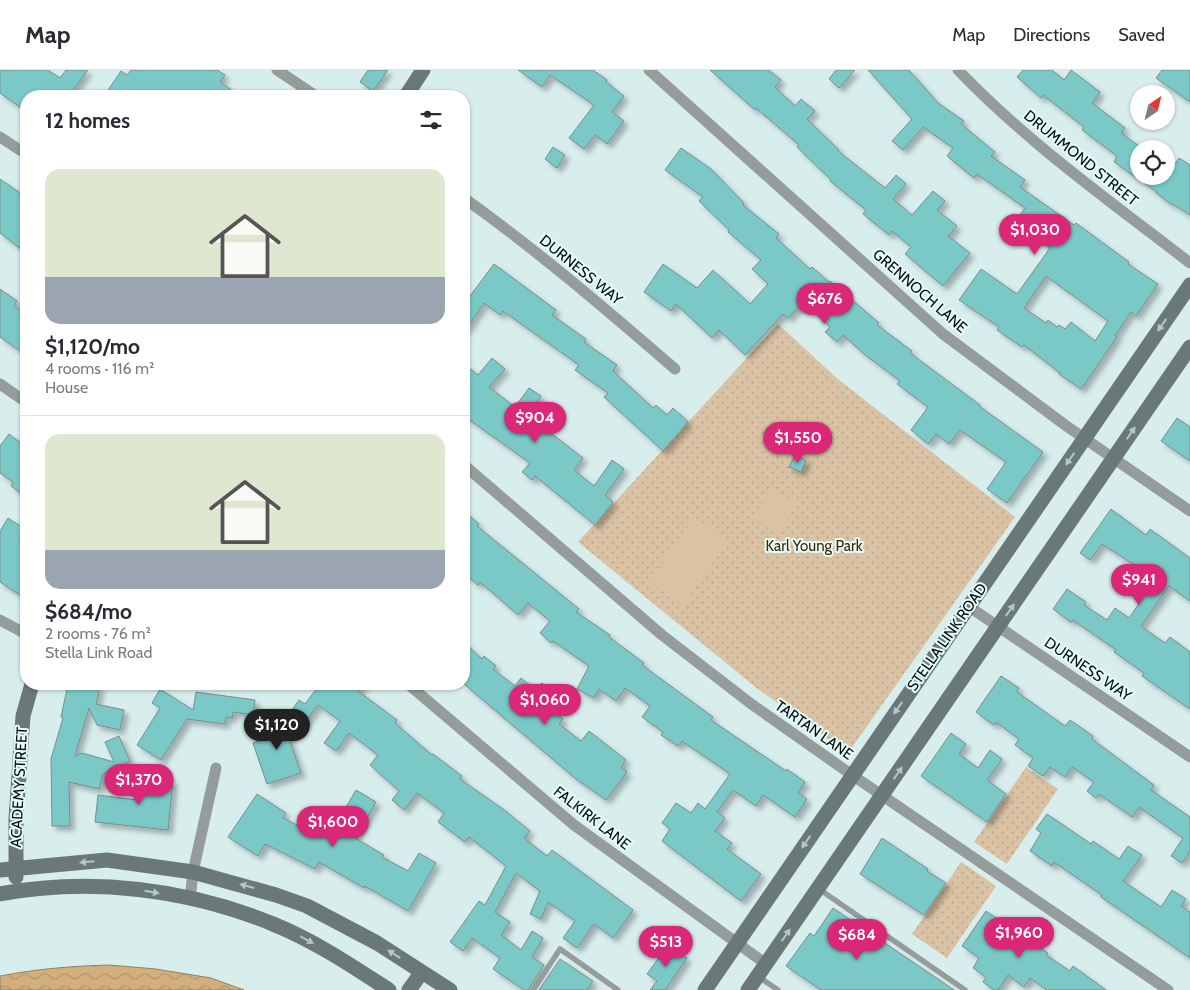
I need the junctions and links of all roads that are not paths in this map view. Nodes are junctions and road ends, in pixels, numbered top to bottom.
1 (277, 70) edge
2 (424, 70) edge
3 (649, 70) edge
4 (958, 70) edge
5 (307, 90) edge
6 (410, 90) edge
7 (0, 136) edge
8 (20, 150) edge
9 (470, 202) edge
10 (1190, 263) edge
11 (1190, 285) edge
12 (1190, 348) edge
13 (675, 369) dead end
14 (0, 384) edge
15 (20, 398) edge
16 (1084, 438) junction
17 (1114, 459) junction
18 (470, 470) edge
19 (1190, 512) edge
20 (968, 606) junction
21 (0, 620) edge
22 (998, 626) junction
23 (20, 631) edge
24 (30, 690) edge
25 (415, 690) edge
26 (1190, 757) edge
27 (216, 768) dead end
28 (852, 775) junction
29 (882, 795) junction
30 (15, 868) junction
31 (0, 870) edge
32 (193, 872) junction
33 (818, 888) junction
34 (17, 890) junction
35 (0, 894) edge
36 (190, 899) junction
37 (736, 944) junction
38 (762, 970) junction
39 (422, 972) junction
40 (389, 990) edge
41 (409, 990) edge
42 (450, 990) edge
43 (533, 990) edge
44 (618, 990) edge
45 (705, 990) edge
46 (748, 990) edge
47 (778, 990) edge
48 (965, 990) edge
49 (1168, 990) edge

1 - 5 street
2 - 6 main road
3 - 16 street, GRENNOCH LANE
4 - 10 street, DRUMMOND STREET
7 - 8 street
9 - 13 street, DURNESS WAY
11 -> 16 main road, STELLA LINK ROAD
17 -> 12 main road
14 - 15 street
16 - 17 street, GRENNOCH LANE
16 -> 20 main road, STELLA LINK ROAD
17 - 19 street, GRENNOCH LANE
22 -> 17 main road
18 - 28 street, TARTAN LANE
20 - 22 street, DURNESS WAY
20 -> 28 main road, STELLA LINK ROAD
21 - 23 street
22 - 26 street, DURNESS WAY
29 -> 22 main road
24 - 30 main road, ACADEMY STREET
25 - 37 street, FALKIRK LANE
27 - 32 street
28 - 29 street, TARTAN LANE
28 -> 37 main road, STELLA LINK ROAD
29 - 33 main road
29 - 49 street, TARTAN LANE
30 - 31 main road
32 -> 30 main road
30 - 34 main road, ACADEMY STREET
32 - 36 street
39 -> 32 main road
38 -> 33 main road
33 - 48 lane
34 - 35 main road
34 -> 36 main road
36 -> 40 main road
37 - 38 street, FALKIRK LANE
37 - 45 main road, STELLA LINK ROAD
38 - 46 main road
38 - 47 lane
39 - 41 main road
39 - 42 main road
43 - 44 lane

